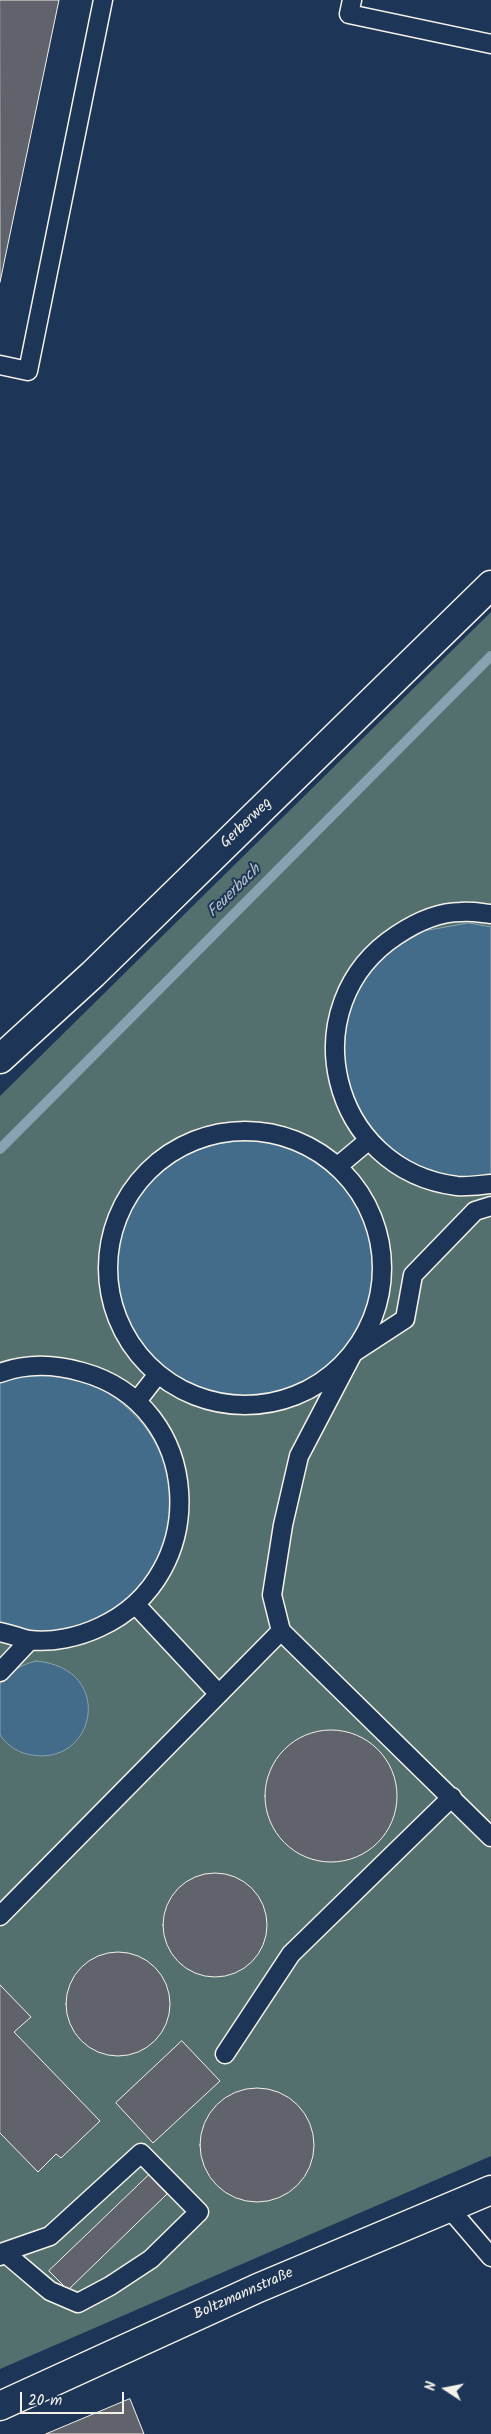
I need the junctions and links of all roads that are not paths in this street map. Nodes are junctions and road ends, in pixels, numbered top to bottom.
1 (103, 0) edge
2 (352, 0) edge
3 (491, 44) edge
4 (0, 365) edge
5 (491, 585) edge
6 (491, 914) edge
7 (0, 1059) edge
8 (369, 1140) junction
9 (338, 1166) junction
10 (491, 1184) edge
11 (491, 1206) edge
12 (353, 1353) junction
13 (0, 1373) edge
14 (158, 1374) junction
15 (136, 1401) junction
16 (136, 1604) junction
17 (281, 1631) junction
18 (0, 1632) edge
19 (30, 1640) junction
20 (0, 1672) edge
21 (219, 1694) junction
22 (452, 1797) junction
23 (491, 1836) edge
24 (0, 1916) edge
25 (225, 2054) dead end
26 (491, 2190) edge
27 (449, 2208) junction
28 (2, 2254) edge
29 (491, 2257) edge
30 (0, 2406) edge

1 - 4 lane
2 - 3 lane
5 - 7 street, Gerberweg
6 - 8 lane
8 - 9 lane
8 - 10 lane
9 - 12 lane
9 - 14 lane
11 - 12 lane
12 - 14 lane
12 - 17 lane
13 - 15 lane
14 - 15 lane
15 - 16 lane
16 - 19 lane
16 - 21 lane
17 - 21 lane
17 - 22 lane
18 - 19 lane
19 - 20 lane
21 - 24 lane
22 - 23 lane
22 - 25 lane
26 - 27 street, Boltzmannstraße
27 - 29 lane
27 - 30 street, Boltzmannstraße
28 - 28 lane

